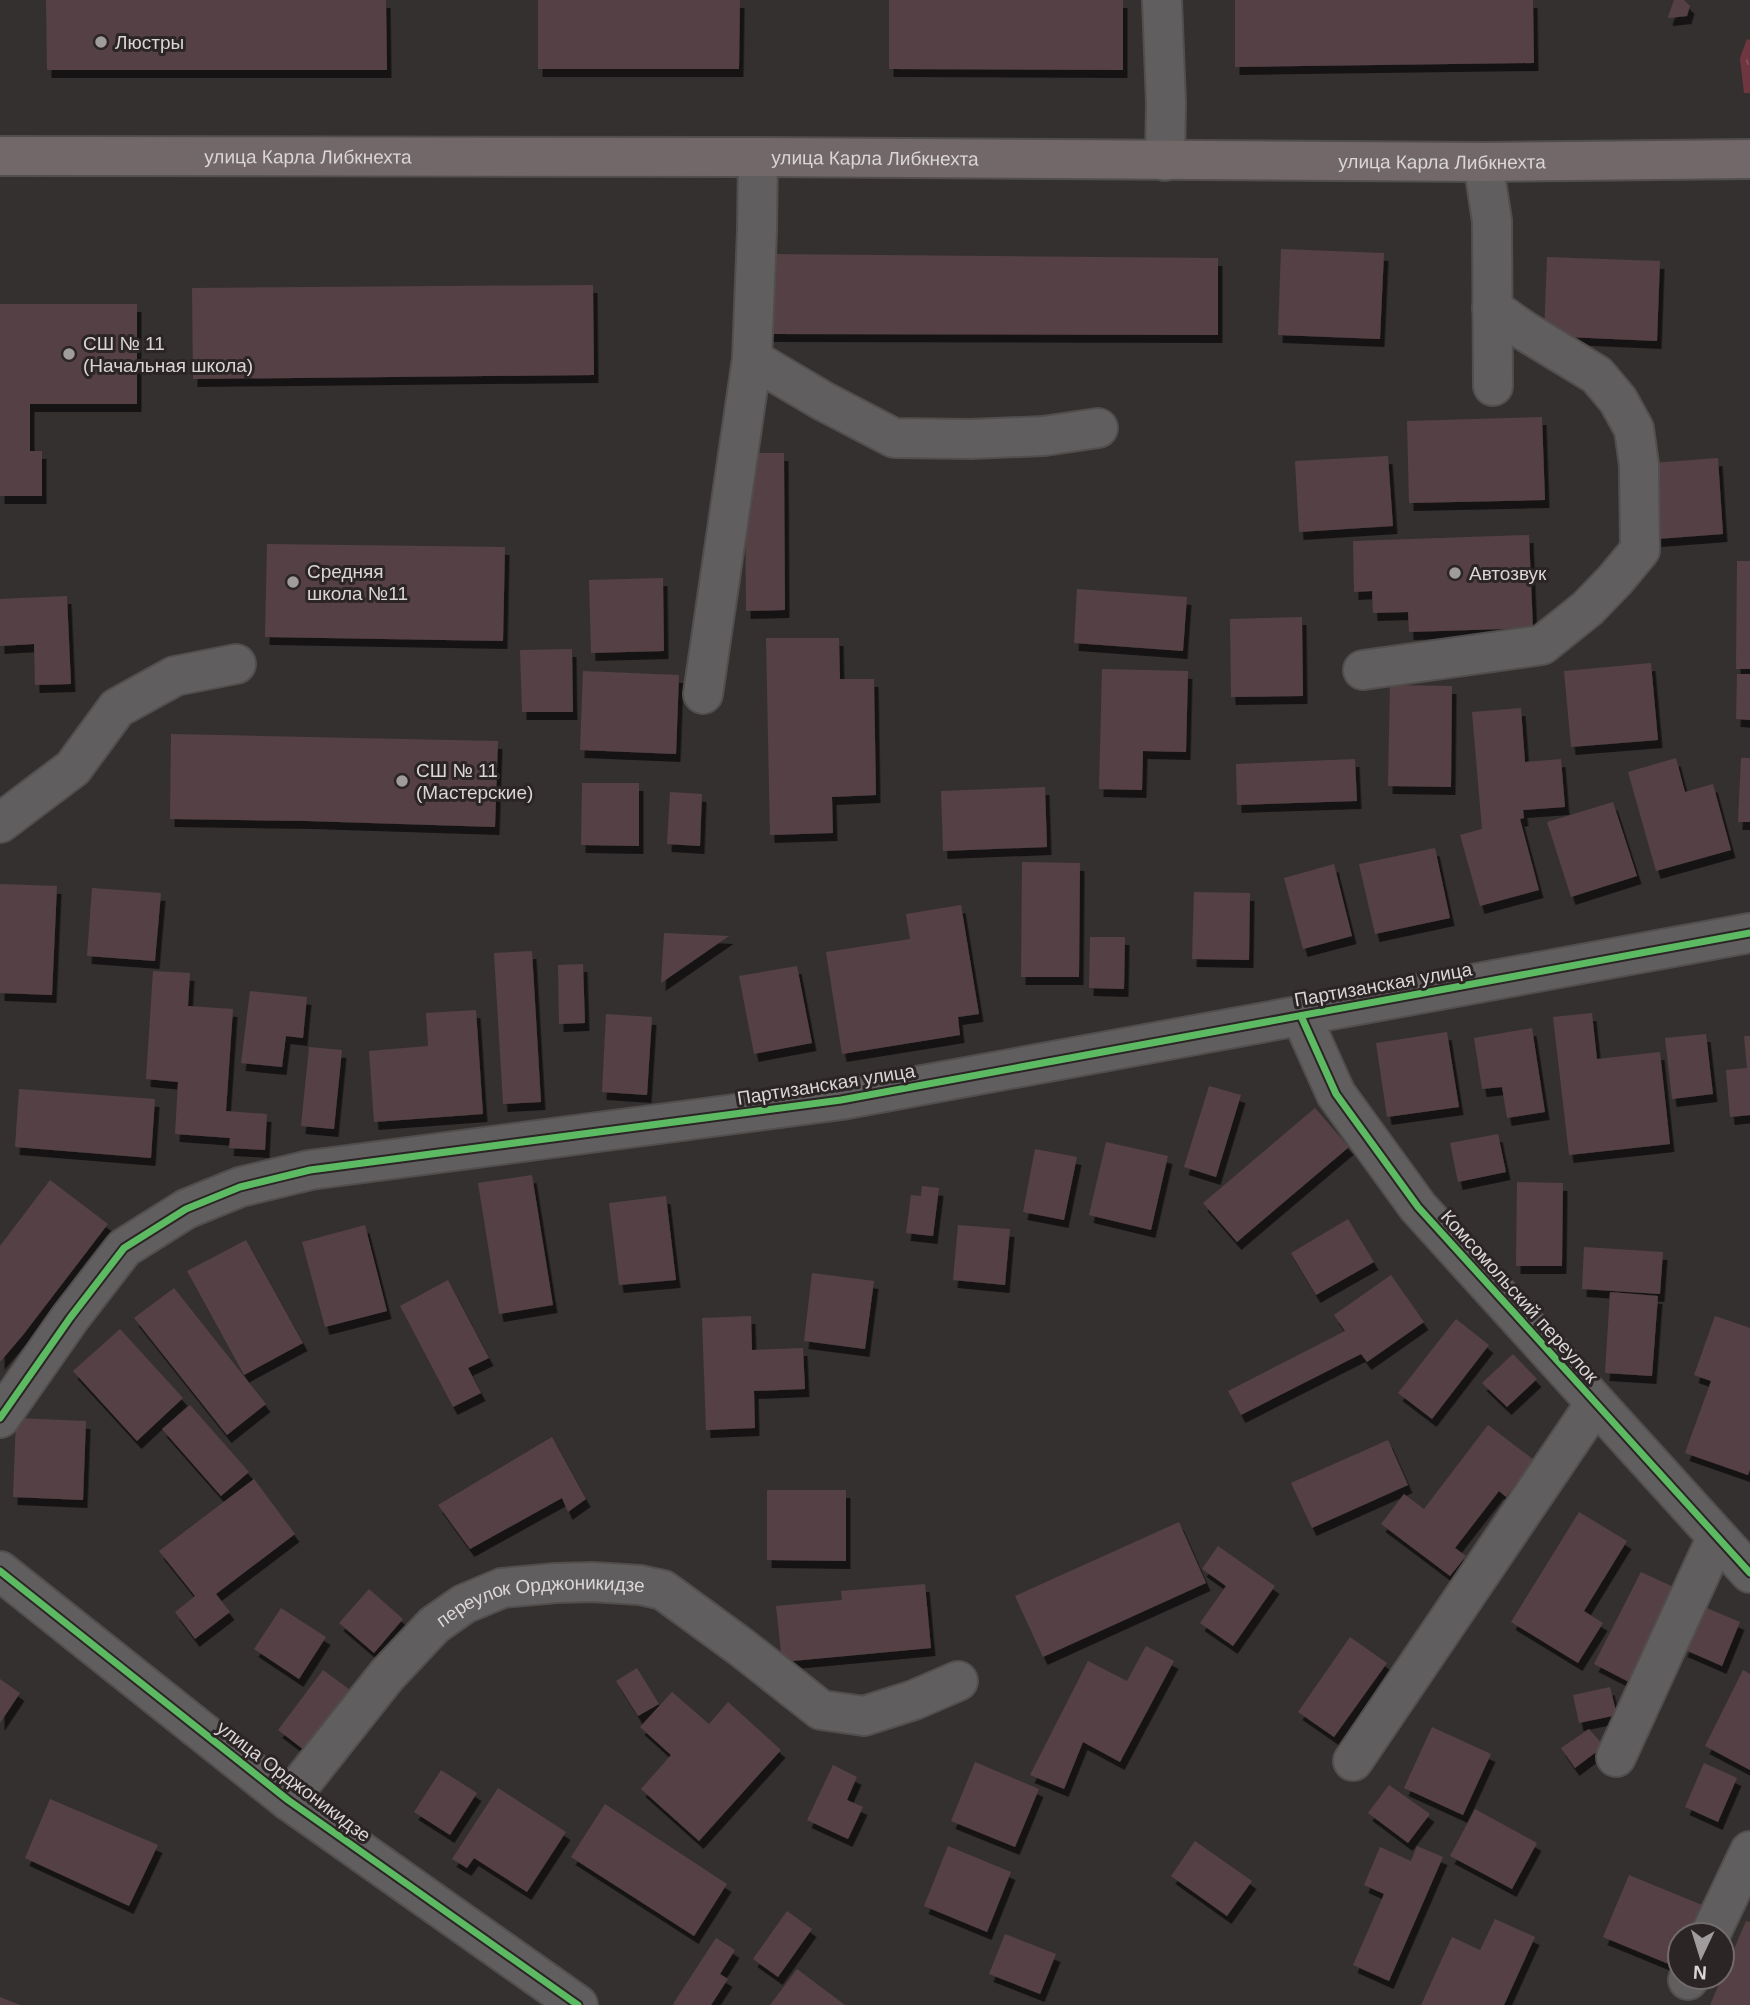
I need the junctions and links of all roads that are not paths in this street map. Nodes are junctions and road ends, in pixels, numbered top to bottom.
1 (1162, 0) edge
2 (0, 156) edge
3 (758, 157) junction
4 (1750, 159) edge
5 (1164, 161) junction
6 (1483, 162) junction
7 (1492, 308) junction
8 (752, 359) junction
9 (1493, 386) dead end
10 (1098, 428) dead end
11 (236, 664) dead end
12 (1363, 670) dead end
13 (703, 694) dead end
14 (0, 823) edge
15 (1750, 933) edge
16 (1301, 1016) junction
17 (1595, 1404) junction
18 (0, 1418) edge
19 (1717, 1537) junction
20 (0, 1571) edge
21 (1750, 1573) edge
22 (958, 1681) dead end
23 (1616, 1758) dead end
24 (1353, 1761) dead end
25 (288, 1800) junction
26 (1750, 1851) edge
27 (1717, 1921) edge
28 (578, 2005) edge

1 - 5 street
2 - 3 main road, улица Карла Либкнехта
3 - 5 main road, улица Карла Либкнехта
3 - 8 street
4 - 6 main road, улица Карла Либкнехта
5 - 6 main road, улица Карла Либкнехта
6 - 7 street
7 - 9 street
7 - 12 street
8 - 10 street
8 - 13 street
11 - 14 street
15 - 16 street, Партизанская улица
16 - 17 street, Комсомольский переулок
16 - 18 street, Партизанская улица
17 - 19 street, Комсомольский переулок
17 - 24 street
19 - 21 street, Комсомольский переулок
19 - 23 street
20 - 25 street, улица Орджоникидзе
22 - 25 street, переулок Орджоникидзе
25 - 28 street, улица Орджоникидзе
26 - 27 street

